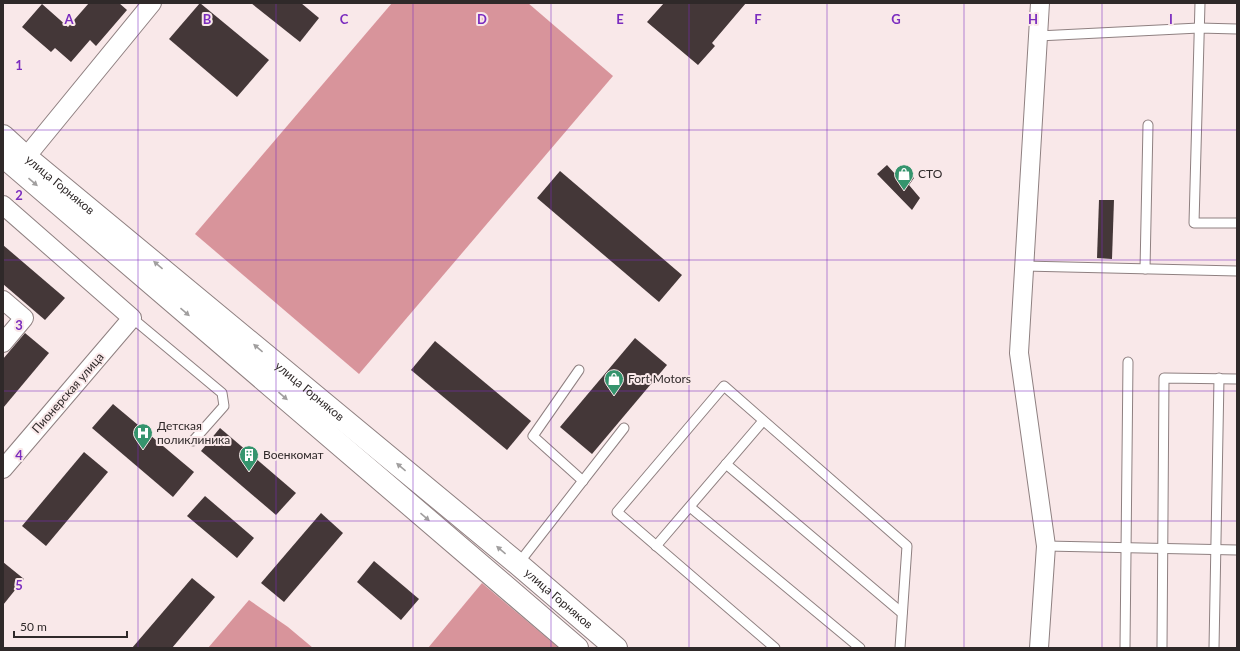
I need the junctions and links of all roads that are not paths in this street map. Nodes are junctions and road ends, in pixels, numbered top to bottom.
1 (152, 3) edge
2 (1040, 3) edge
3 (1200, 3) edge
4 (1199, 28) junction
5 (1237, 29) edge
6 (1038, 36) junction
7 (1148, 125) dead end
8 (3, 136) edge
9 (3, 156) edge
10 (26, 157) junction
11 (3, 205) edge
12 (1237, 223) edge
13 (1024, 266) junction
14 (1145, 269) junction
15 (1237, 271) edge
16 (3, 300) edge
17 (132, 318) junction
18 (3, 343) edge
19 (1128, 362) dead end
20 (578, 370) dead end
21 (1219, 378) junction
22 (1237, 379) edge
23 (764, 421) junction
24 (624, 428) dead end
25 (193, 441) dead end
26 (726, 464) junction
27 (3, 469) edge
28 (583, 481) junction
29 (690, 507) junction
30 (656, 546) junction
31 (1046, 546) junction
32 (1126, 548) junction
33 (1163, 548) junction
34 (1216, 549) junction
35 (1237, 550) edge
36 (518, 564) junction
37 (902, 613) junction
38 (577, 648) edge
39 (616, 648) edge
40 (775, 648) edge
41 (860, 648) edge
42 (900, 648) edge
43 (1039, 648) edge
44 (1125, 648) edge
45 (1162, 648) edge
46 (1214, 648) edge

1 - 10 street
2 - 6 street
3 - 4 lane
4 - 5 lane
4 - 6 lane
4 - 12 lane
6 - 13 street
7 - 14 lane
8 - 10 street, улица Горняков
9 -> 38 street, улица Горняков
36 -> 10 street, улица Горняков
11 - 17 street
13 - 14 lane
13 - 31 street
14 - 15 lane
16 - 18 street
17 - 25 lane
17 - 27 street, Пионерская улица
19 - 32 lane
20 - 28 lane
21 - 22 lane
21 - 33 lane
21 - 34 lane
23 - 26 lane
23 - 30 lane
23 - 37 lane
24 - 28 lane
26 - 29 lane
26 - 37 lane
28 - 36 lane
29 - 30 lane
29 - 41 lane
30 - 40 lane
31 - 32 lane
31 - 43 street
32 - 33 lane
32 - 44 lane
33 - 34 lane
33 - 45 lane
34 - 35 lane
34 - 46 lane
36 - 39 street, улица Горняков
37 - 42 lane

